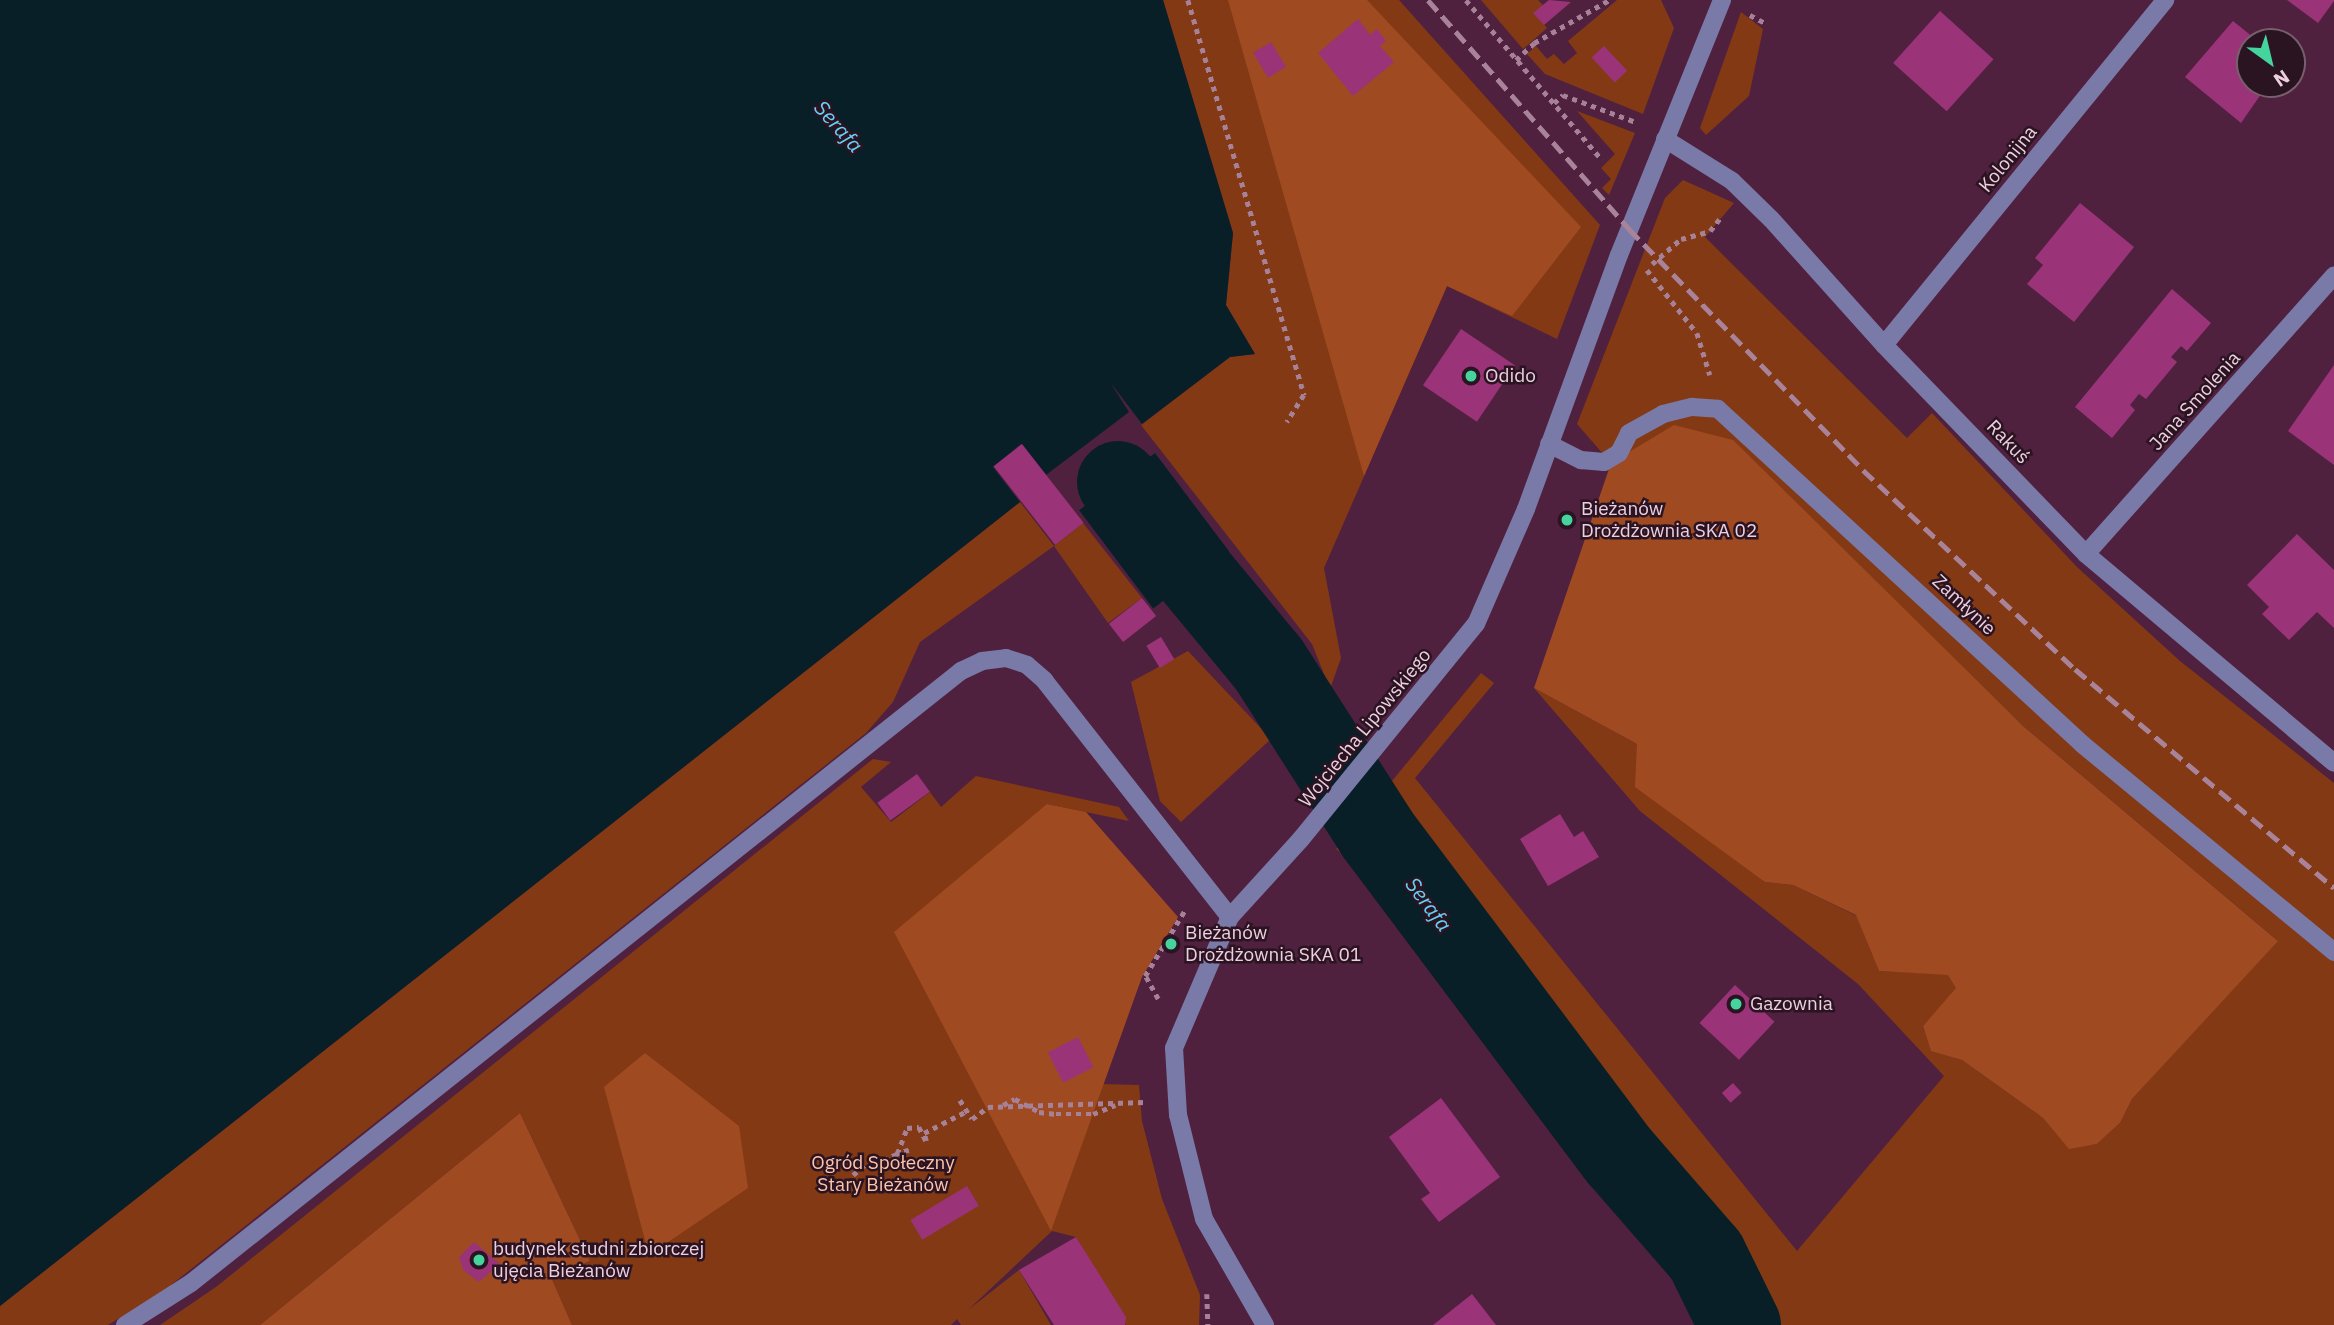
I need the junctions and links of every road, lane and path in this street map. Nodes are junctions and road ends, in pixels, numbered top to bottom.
1 (1188, 0) edge
2 (1466, 0) edge
3 (1609, 0) edge
4 (2165, 0) edge
5 (1713, 4) edge
6 (1743, 8) dead end
7 (1767, 24) dead end
8 (1516, 60) junction
9 (1554, 103) junction
10 (1665, 139) junction
11 (1602, 160) dead end
12 (1743, 192) junction
13 (2334, 276) edge
14 (1884, 345) junction
15 (1718, 409) junction
16 (1287, 422) dead end
17 (1549, 444) junction
18 (2087, 554) junction
19 (2334, 763) edge
20 (1230, 917) junction
21 (2334, 952) edge
22 (960, 1100) dead end
23 (1134, 1102) junction
24 (1149, 1102) dead end
25 (1021, 1106) junction
26 (965, 1112) junction
27 (909, 1150) dead end
28 (897, 1154) junction
29 (853, 1175) dead end
30 (125, 1325) edge
31 (1265, 1325) edge

1 - 16 path
2 - 8 path
3 - 8 path
4 - 14 street, Kolonijna
5 - 10 street, Wojciecha Lipowskiego
6 - 7 path
8 - 9 path
9 - 10 path
9 - 11 path
10 - 12 street, Rakuś
10 - 17 street, Wojciecha Lipowskiego
12 - 14 street, Rakuś
12 - 15 path
13 - 18 street, Jana Smolenia
14 - 18 street, Rakuś
15 - 17 street
15 - 21 street, Zamłynie
17 - 20 street, Wojciecha Lipowskiego
18 - 19 street, Rakuś
20 - 30 street
20 - 31 street, Wojciecha Lipowskiego
22 - 26 path
23 - 24 path
23 - 25 path
23 - 25 path
25 - 26 path
26 - 28 path
27 - 28 path
28 - 29 path

